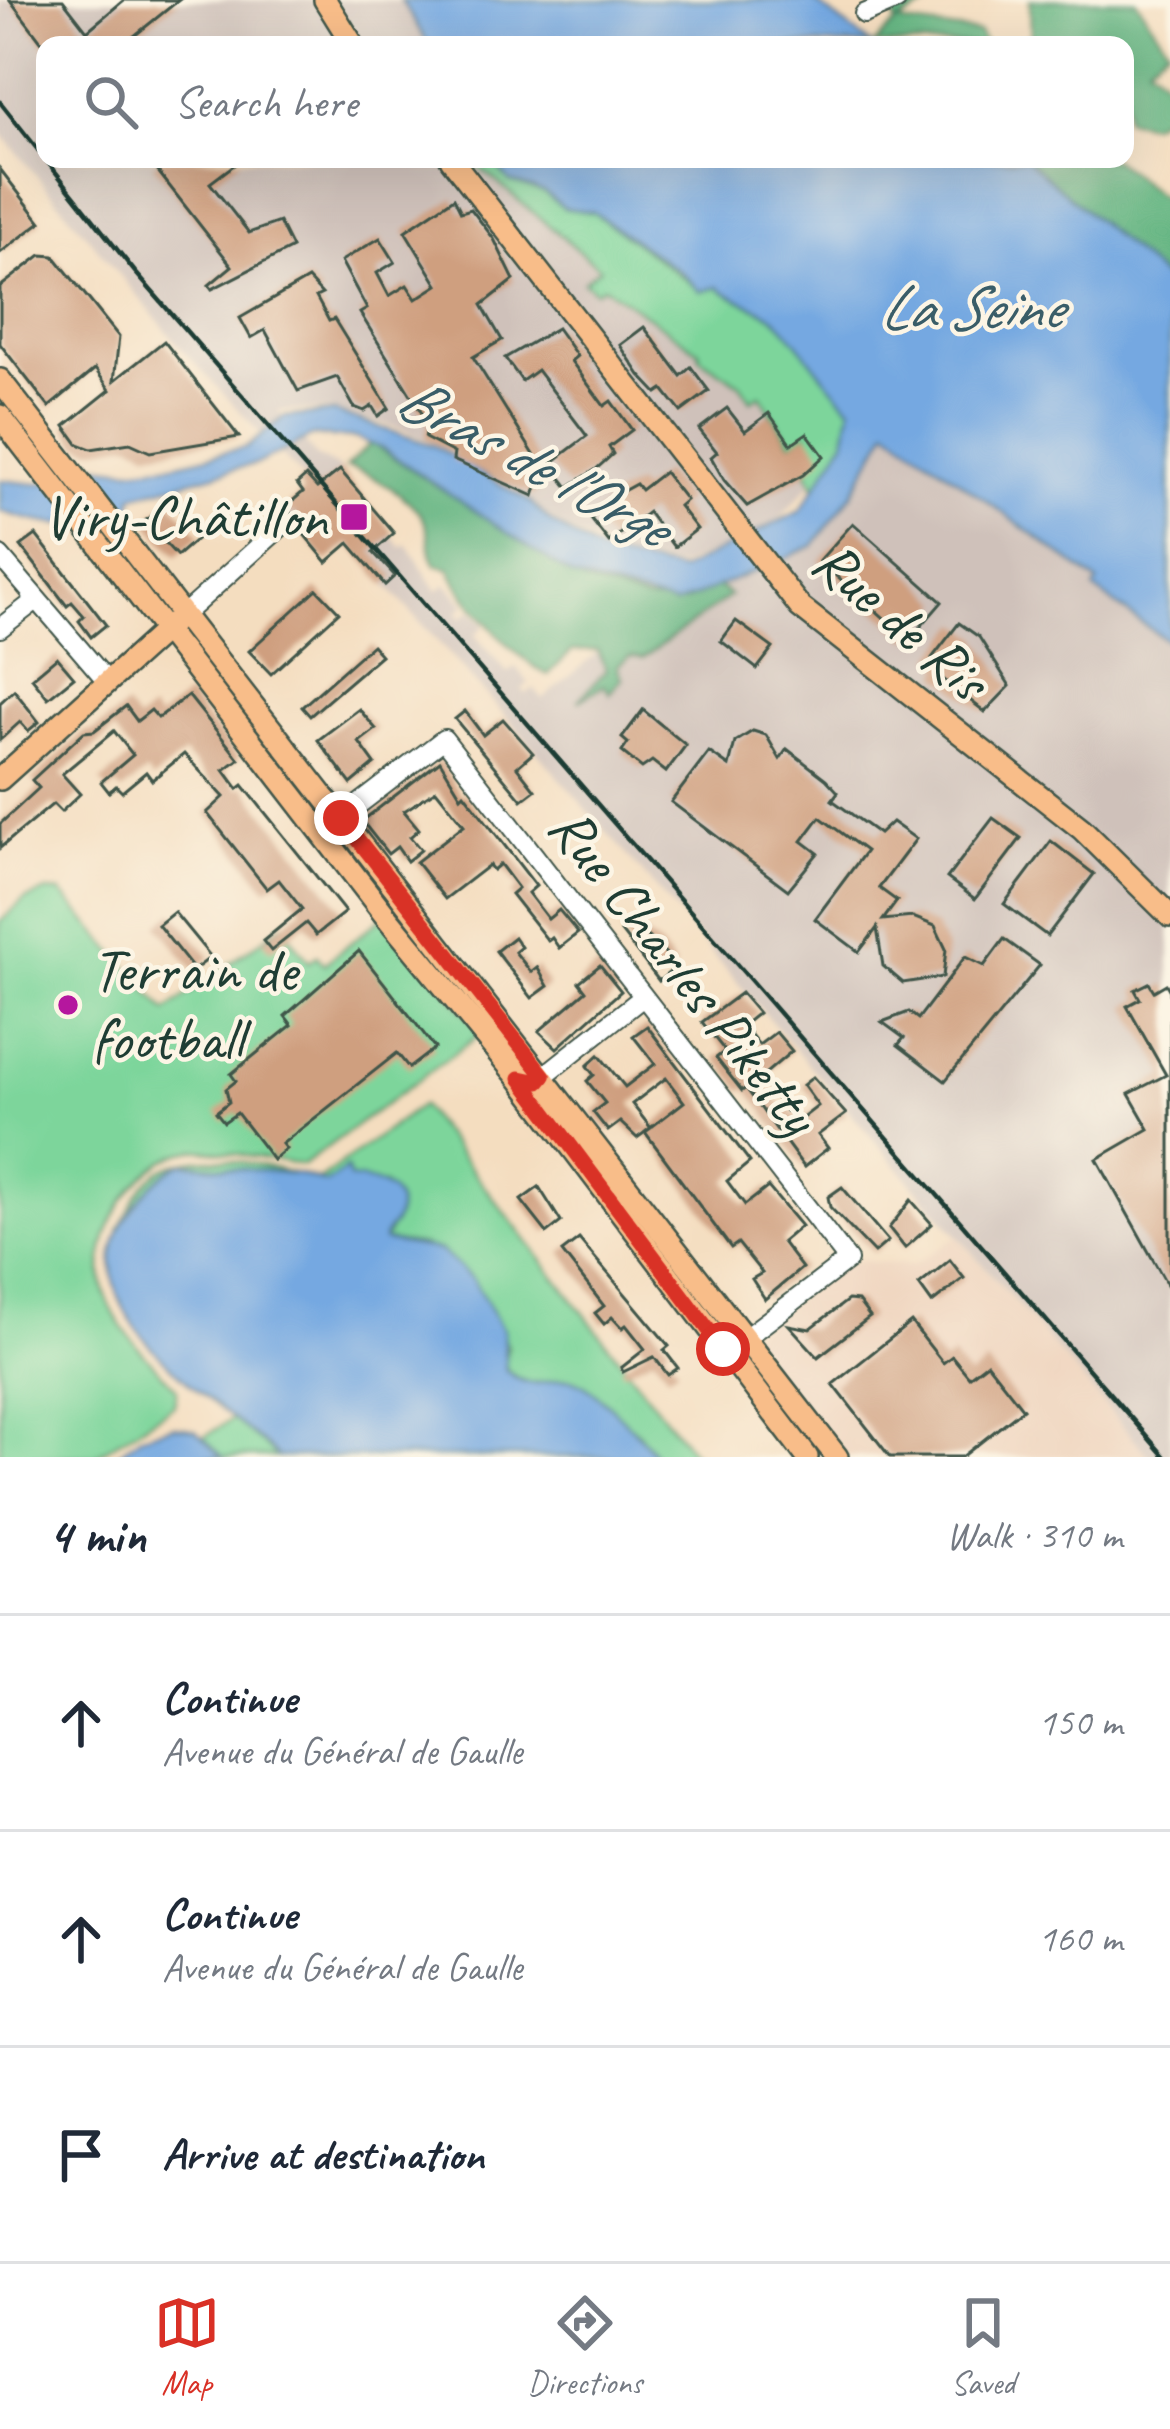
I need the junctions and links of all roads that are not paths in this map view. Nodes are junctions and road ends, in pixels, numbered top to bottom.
1 (325, 0) edge
2 (897, 0) edge
3 (864, 14) dead end
4 (347, 36) edge
5 (459, 168) edge
6 (0, 380) edge
7 (0, 416) edge
8 (285, 523) dead end
9 (0, 556) edge
10 (35, 601) junction
11 (182, 616) junction
12 (0, 628) edge
13 (162, 631) junction
14 (107, 681) junction
15 (0, 779) edge
16 (341, 818) junction
17 (1170, 916) edge
18 (643, 997) junction
19 (544, 1076) junction
20 (520, 1078) junction
21 (745, 1338) junction
22 (807, 1457) edge
23 (837, 1457) edge

1 - 4 main road
2 - 3 street
5 - 17 main road, Rue de Ris
6 - 11 main road
7 - 13 main road
8 - 11 street
9 - 10 street
10 - 12 street
10 - 14 street
11 - 13 main road
11 - 16 main road
13 - 14 main road
13 - 20 main road
14 - 15 main road
16 - 18 street, Rue Charles Piketty
16 - 19 main road
18 - 19 street
18 - 21 street, Rue Charles Piketty
19 - 20 street
19 - 21 main road
20 - 22 main road
21 - 23 main road

